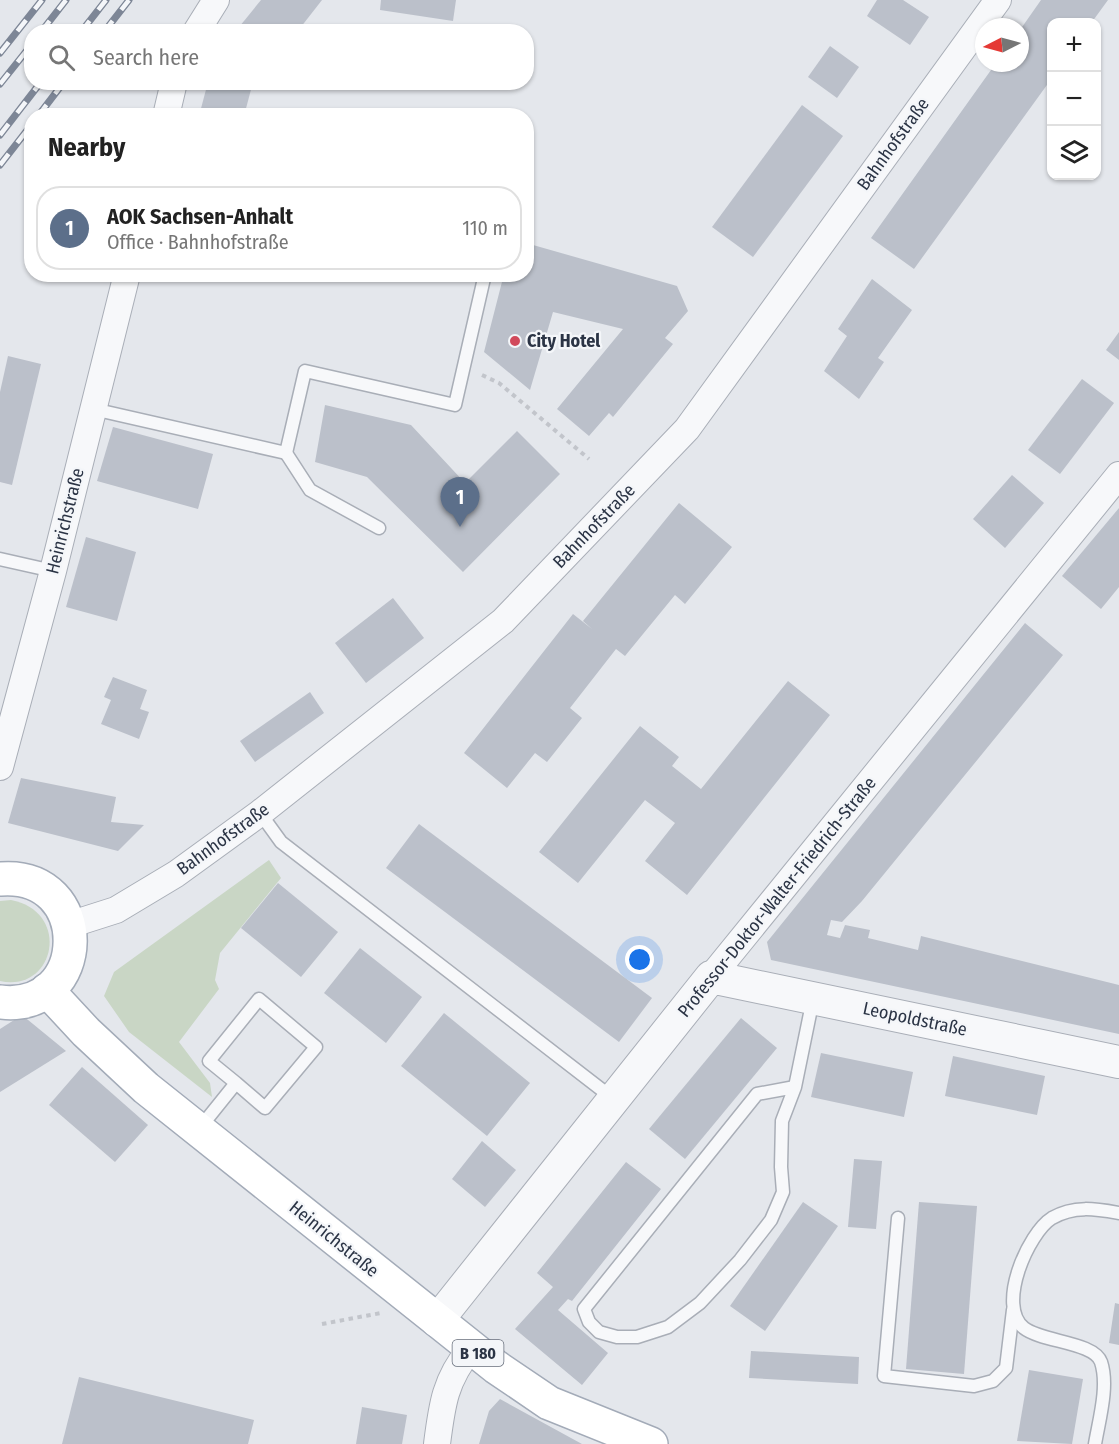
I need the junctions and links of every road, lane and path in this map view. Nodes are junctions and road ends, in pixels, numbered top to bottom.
1 (216, 0) edge
2 (998, 0) edge
3 (201, 24) edge
4 (172, 90) edge
5 (168, 108) edge
6 (125, 282) edge
7 (483, 282) edge
8 (499, 383) dead end
9 (93, 409) junction
10 (286, 453) junction
11 (589, 459) dead end
12 (1119, 475) edge
13 (379, 528) dead end
14 (0, 558) edge
15 (53, 570) junction
16 (0, 767) edge
17 (260, 813) junction
18 (0, 879) edge
19 (69, 925) junction
20 (711, 977) junction
21 (47, 990) junction
22 (813, 998) junction
23 (0, 1002) edge
24 (1119, 1062) edge
25 (236, 1083) junction
26 (795, 1088) junction
27 (616, 1100) junction
28 (198, 1130) junction
29 (1119, 1213) edge
30 (898, 1218) dead end
31 (399, 1290) junction
32 (1013, 1308) junction
33 (438, 1321) junction
34 (322, 1324) dead end
35 (471, 1348) junction
36 (437, 1444) edge
37 (651, 1444) edge
38 (1095, 1444) edge

1 - 3 street
2 - 17 street, Bahnhofstraße
4 - 5 street
6 - 9 street, Heinrichstraße
7 - 10 lane
8 - 11 path
9 - 10 lane
9 - 15 street, Heinrichstraße
10 - 13 lane
12 - 20 street, Professor-Doktor-Walter-Friedrich-Straße
14 - 15 lane
15 - 16 street, Heinrichstraße
17 - 19 street, Bahnhofstraße
17 - 27 lane
18 - 19 main road
19 - 21 main road
20 - 22 street, Leopoldstraße
20 - 27 street, Professor-Doktor-Walter-Friedrich-Straße
21 - 23 main road
21 - 28 main road, Heinrichstraße / B 180
22 - 24 street, Leopoldstraße
22 - 26 lane
25 - 25 lane
25 - 28 lane
26 - 26 lane
27 - 33 street, Professor-Doktor-Walter-Friedrich-Straße
28 - 31 main road, Heinrichstraße / B 180
29 - 32 lane
30 - 32 lane
31 - 33 main road, Heinrichstraße / B 180
31 - 34 path
32 - 38 lane
33 - 35 main road, Heinrichstraße / B 180
35 - 36 street
35 - 37 main road, Heinrichstraße / B 180

